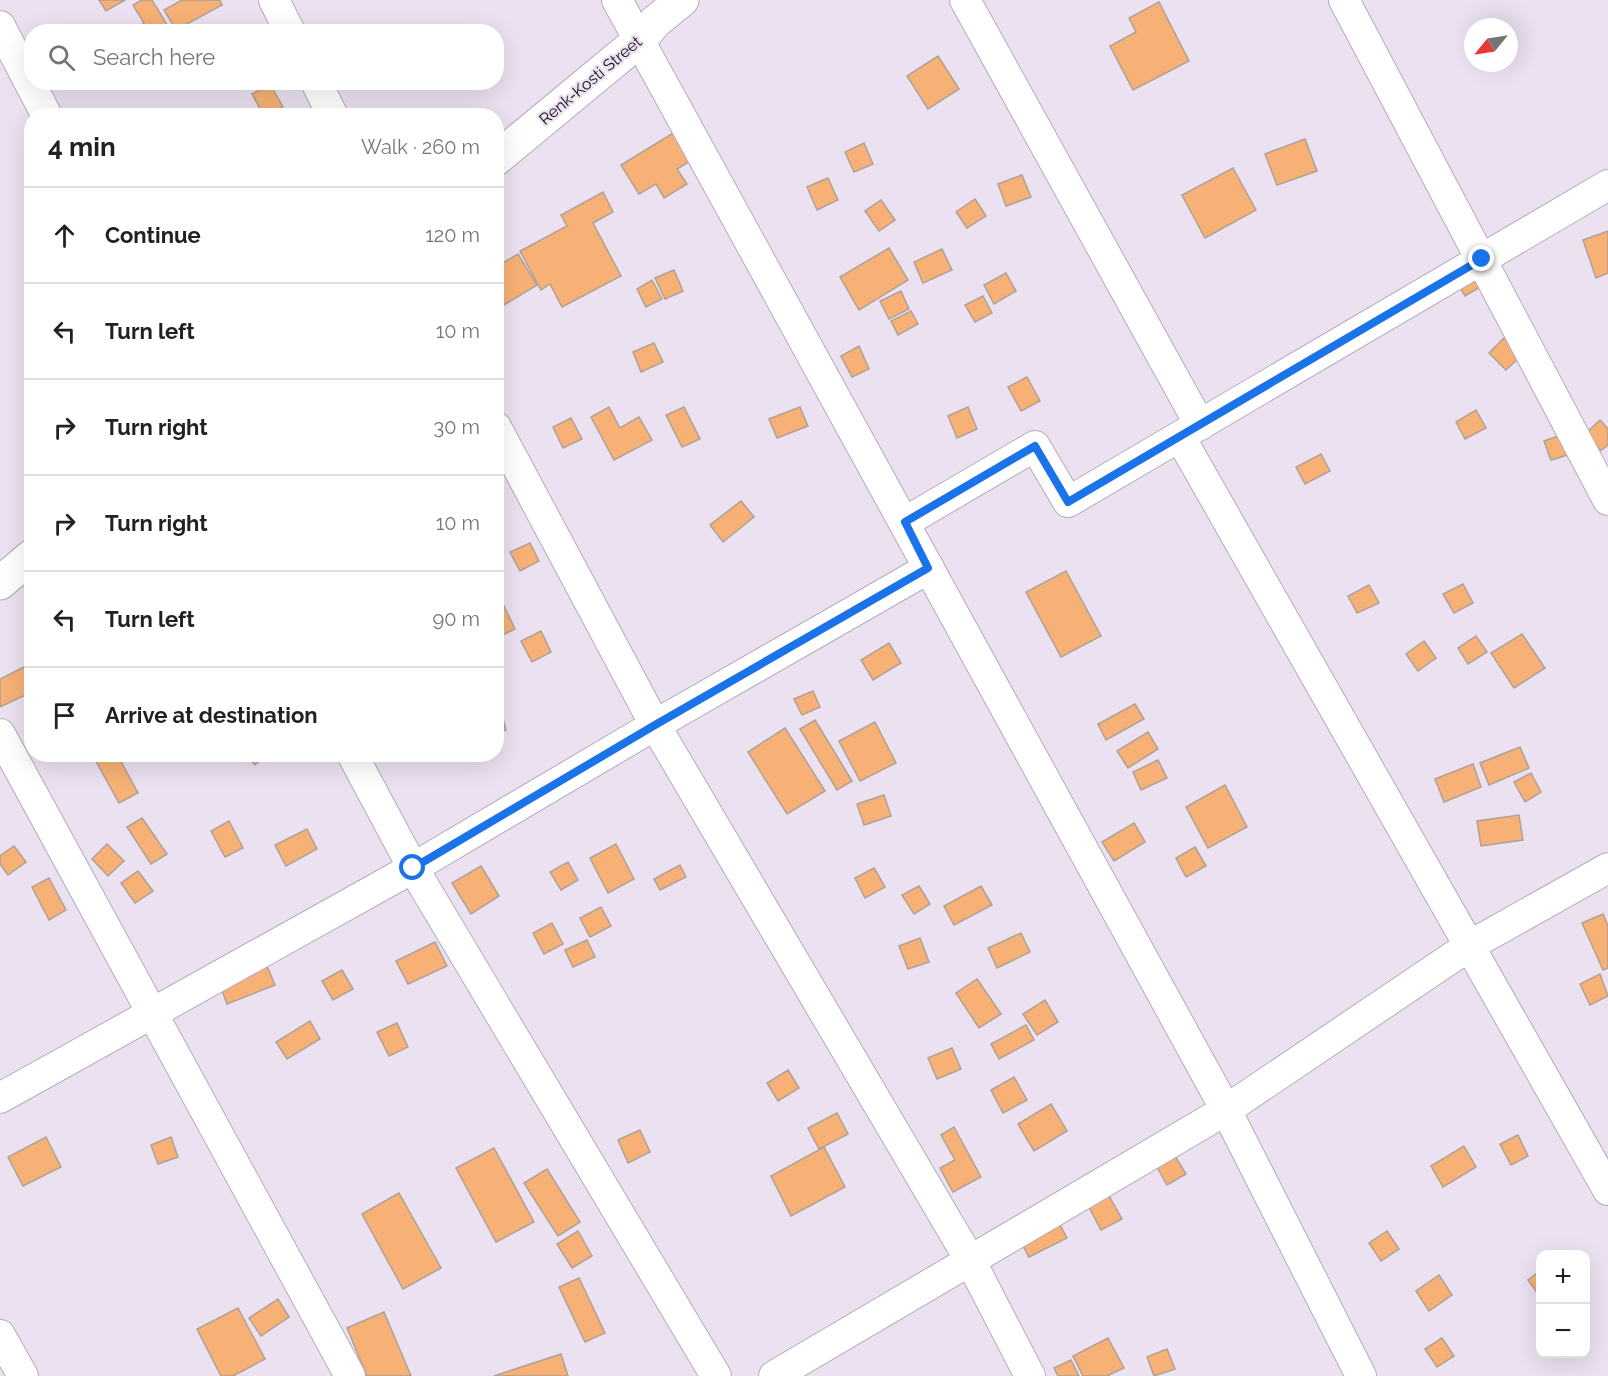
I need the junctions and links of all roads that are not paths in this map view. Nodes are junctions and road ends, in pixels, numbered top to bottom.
1 (274, 0) edge
2 (617, 0) edge
3 (682, 0) edge
4 (965, 0) edge
5 (1344, 0) edge
6 (286, 24) edge
7 (0, 26) edge
8 (641, 39) junction
9 (24, 72) edge
10 (33, 90) edge
11 (320, 90) edge
12 (43, 108) edge
13 (329, 108) edge
14 (504, 152) edge
15 (1608, 185) edge
16 (1482, 259) junction
17 (1190, 431) junction
18 (504, 442) edge
19 (1608, 500) edge
20 (905, 522) junction
21 (24, 563) edge
22 (928, 568) junction
23 (0, 583) edge
24 (655, 725) junction
25 (0, 734) edge
26 (356, 762) edge
27 (413, 868) junction
28 (1608, 868) edge
29 (1469, 946) junction
30 (152, 1014) junction
31 (0, 1098) edge
32 (1226, 1110) junction
33 (1608, 1190) edge
34 (970, 1260) junction
35 (0, 1335) edge
36 (23, 1376) edge
37 (350, 1376) edge
38 (716, 1376) edge
39 (774, 1376) edge
40 (1030, 1376) edge
41 (1361, 1376) edge

1 - 6 street
2 - 8 street
3 - 8 main road, Renk-Kosti Street
4 - 17 street
5 - 16 street
7 - 9 street
8 - 14 main road, Renk-Kosti Street
8 - 20 street
10 - 12 street
11 - 13 street
15 - 16 street
16 - 17 street
16 - 19 street
17 - 20 street
17 - 29 street
18 - 24 street
20 - 22 street
21 - 23 main road
22 - 24 street
22 - 32 street
24 - 27 street
24 - 34 street
25 - 30 street
26 - 27 street
27 - 30 street
27 - 38 street
28 - 29 street
29 - 32 street
29 - 33 street
30 - 31 street
30 - 37 street
32 - 34 street
32 - 41 street
34 - 39 street
34 - 40 street
35 - 36 street

